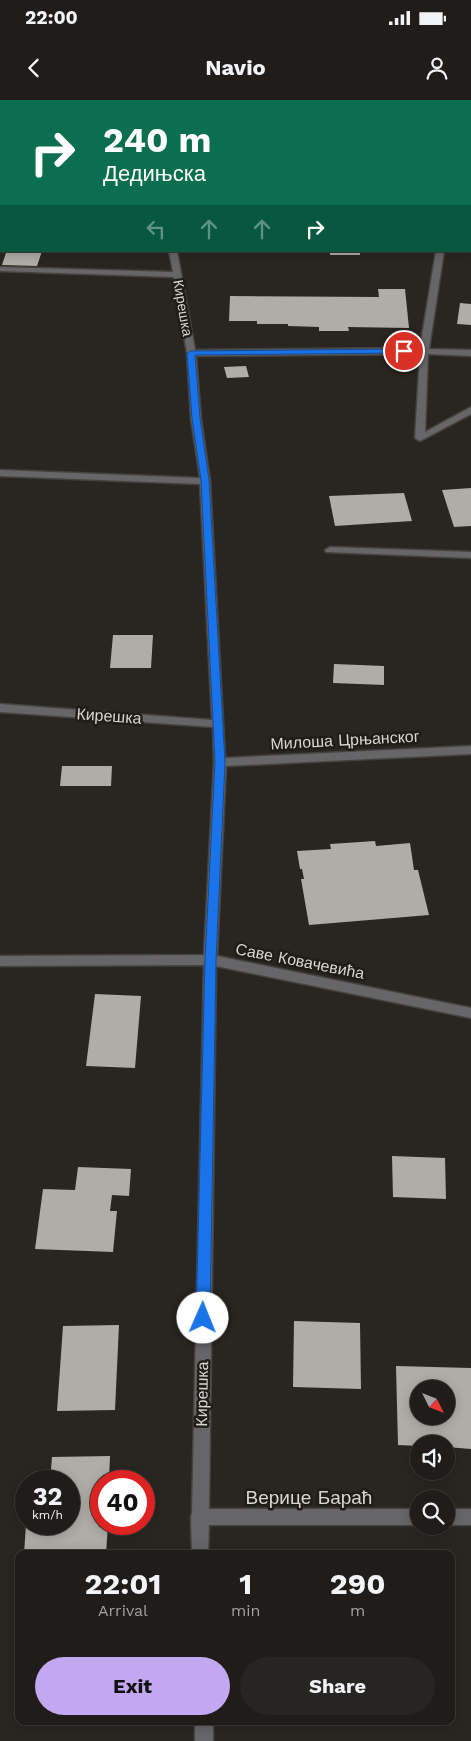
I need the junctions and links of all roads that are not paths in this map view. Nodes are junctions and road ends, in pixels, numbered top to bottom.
1 (173, 252) edge
2 (440, 252) edge
3 (0, 269) edge
4 (178, 276) junction
5 (424, 351) junction
6 (191, 353) junction
7 (471, 353) edge
8 (471, 410) edge
9 (0, 473) edge
10 (205, 480) junction
11 (330, 550) dead end
12 (471, 555) edge
13 (0, 708) edge
14 (218, 724) junction
15 (471, 750) edge
16 (220, 762) junction
17 (210, 960) junction
18 (0, 961) edge
19 (471, 1013) edge
20 (199, 1517) junction
21 (410, 1517) edge
22 (455, 1517) edge
23 (471, 1517) edge
24 (200, 1550) edge
25 (204, 1725) edge
26 (204, 1741) edge

1 - 4 street, Кирешка
2 - 5 street
3 - 4 street
4 - 6 street, Кирешка
5 - 6 street
5 - 7 street
5 - 8 street
6 - 10 street, Кирешка
9 - 10 street
10 - 14 street, Кирешка
11 - 12 street
13 - 14 street, Кирешка
14 - 16 street, Кирешка
15 - 16 street, Милоша Црњанског
16 - 17 street, Кирешка
17 - 18 street, Саве Ковачевића
17 - 19 street, Саве Ковачевића
17 - 20 street, Кирешка
20 - 21 street, Верице Бараћ
20 - 24 street, Кирешка
22 - 23 street
25 - 26 street

